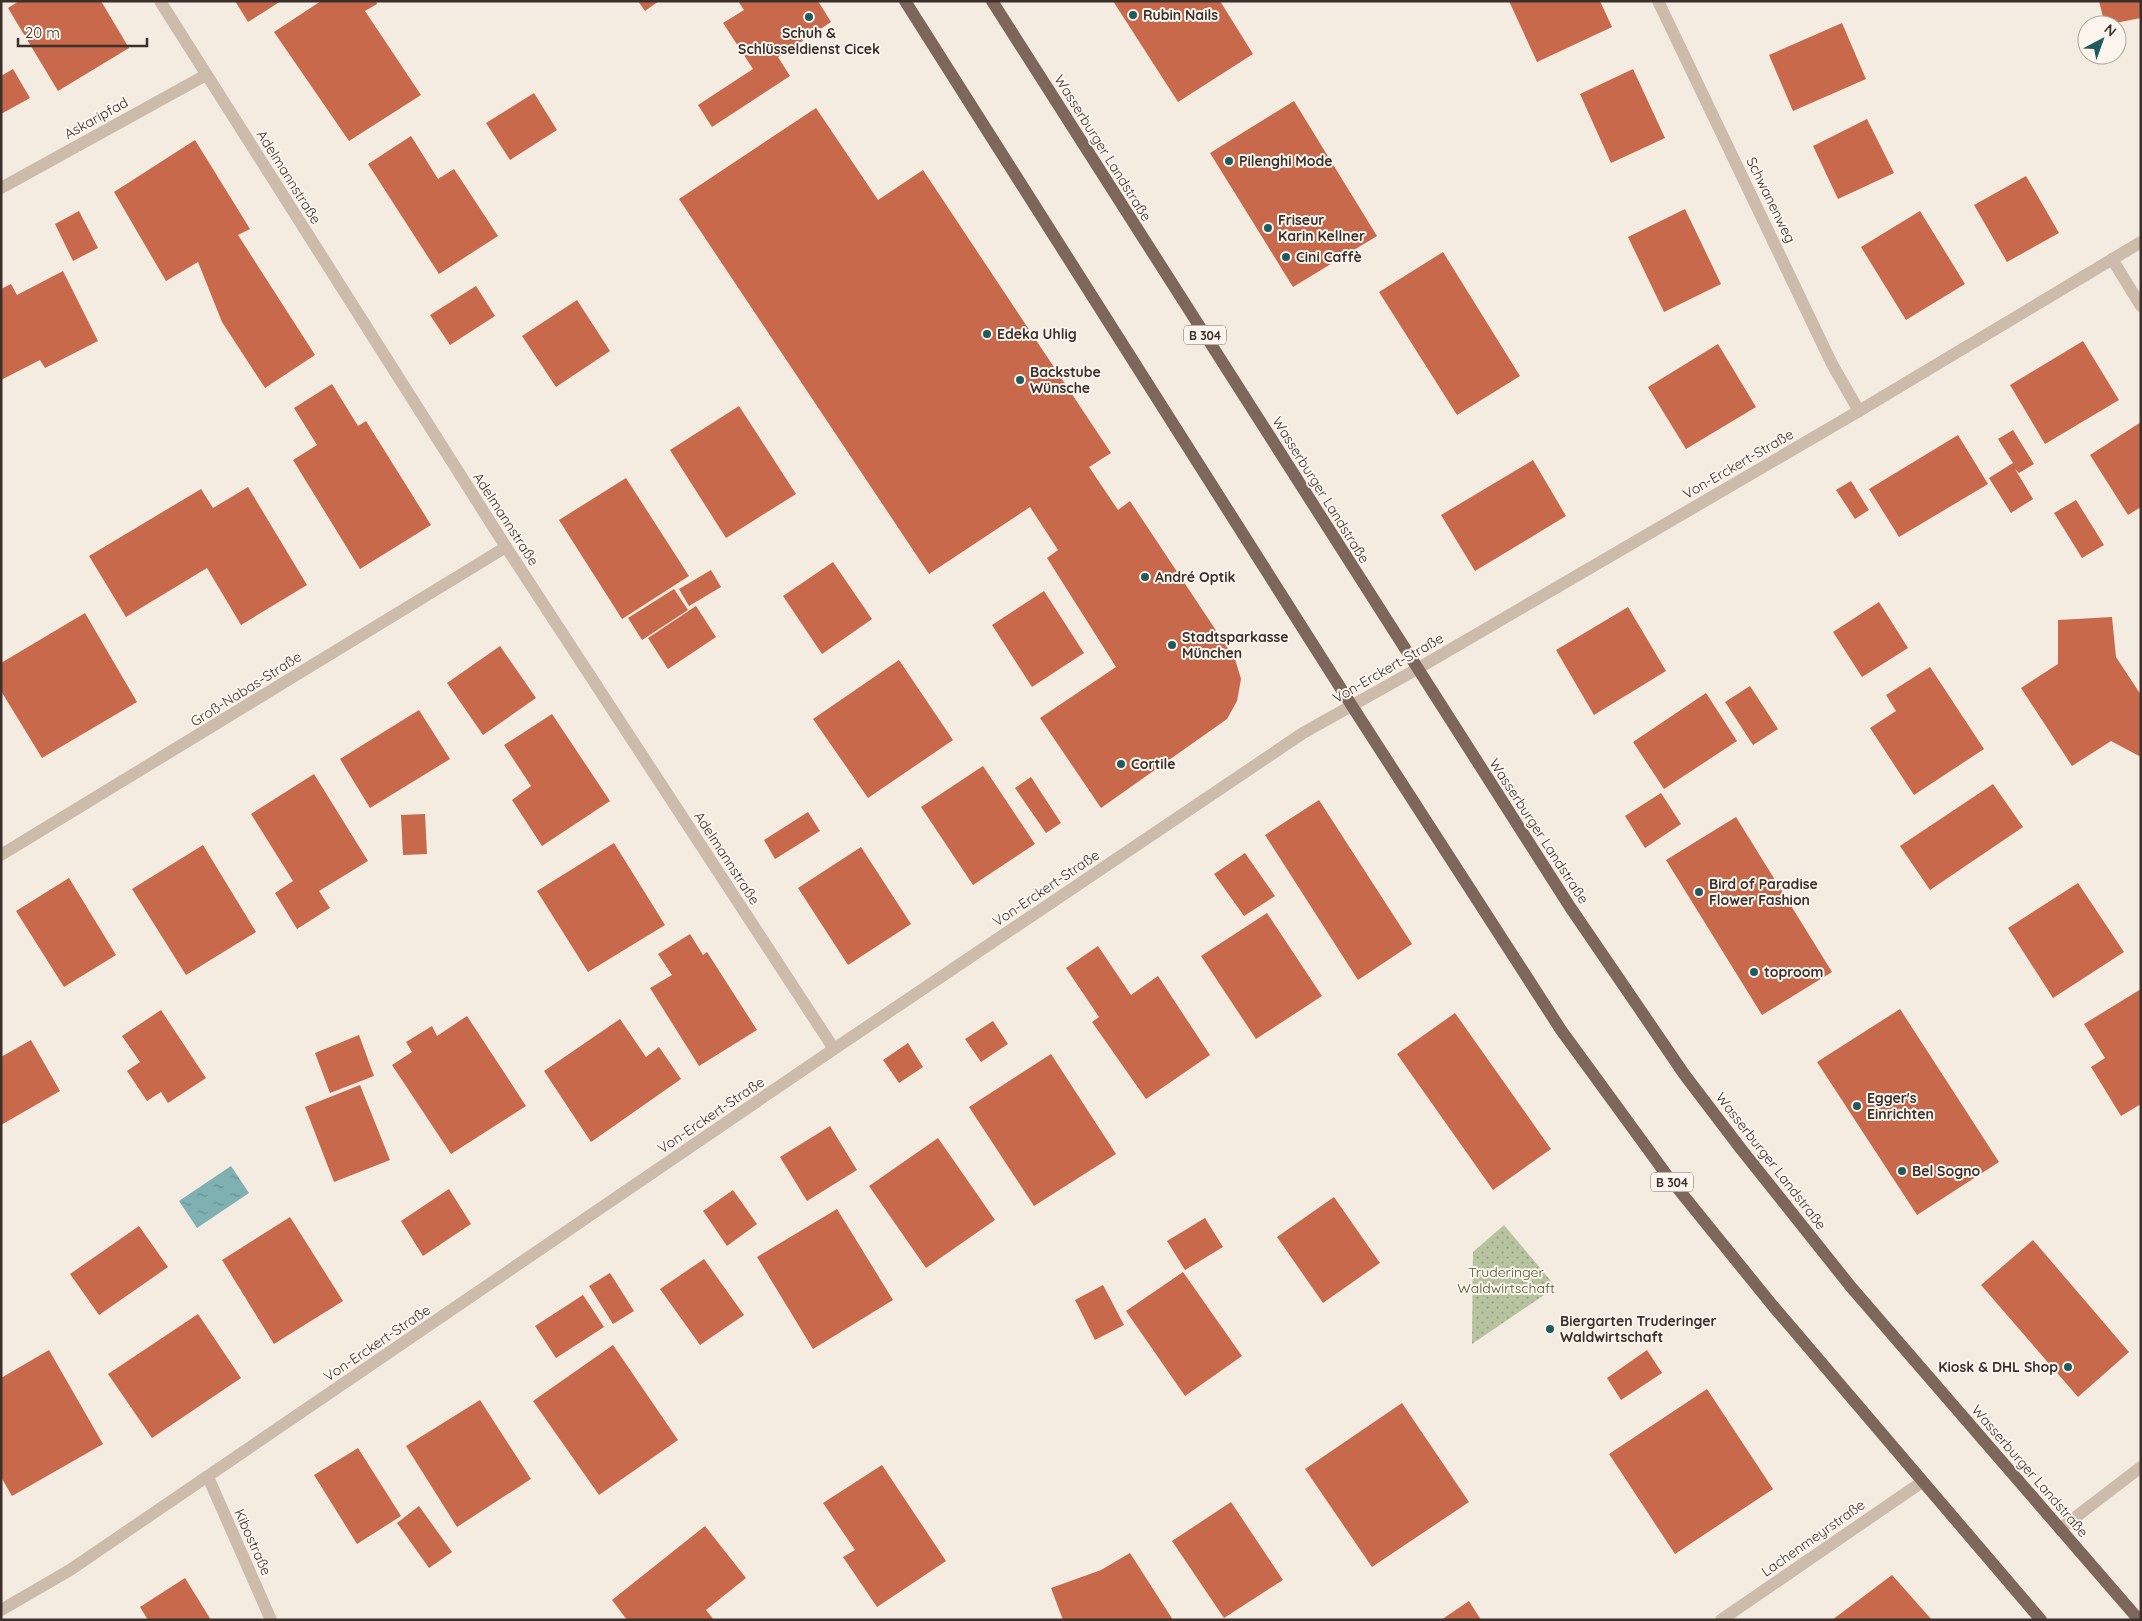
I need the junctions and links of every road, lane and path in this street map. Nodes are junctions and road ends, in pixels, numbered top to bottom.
1 (160, 1) edge
2 (905, 1) edge
3 (992, 1) edge
4 (1658, 1) edge
5 (206, 75) junction
6 (1, 188) edge
7 (2141, 242) edge
8 (2112, 259) junction
9 (2141, 306) edge
10 (1859, 411) junction
11 (506, 547) junction
12 (1418, 669) junction
13 (1352, 706) junction
14 (1, 854) edge
15 (834, 1049) junction
16 (2141, 1467) edge
17 (208, 1476) junction
18 (1922, 1482) junction
19 (2060, 1529) junction
20 (1, 1610) edge
21 (270, 1620) edge
22 (1721, 1620) edge
23 (2041, 1620) edge
24 (2139, 1620) edge

1 - 5 street, Adelmannstraße
2 - 13 main road, B 304
3 - 12 main road, Wasserburger Landstraße / B 304
4 - 10 street, Schwanenweg
5 - 6 street, Askaripfad
5 - 11 street, Adelmannstraße
7 - 8 street, Von-Erckert-Straße
8 - 9 street
8 - 10 street, Von-Erckert-Straße
10 - 12 street, Von-Erckert-Straße
11 - 14 street, Groß-Nabas-Straße
11 - 15 street, Adelmannstraße
12 - 13 street, Von-Erckert-Straße
12 - 19 main road, Wasserburger Landstraße / B 304
13 - 15 street, Von-Erckert-Straße
13 - 18 main road, B 304
15 - 17 street, Von-Erckert-Straße
16 - 19 street
17 - 20 street, Von-Erckert-Straße
17 - 21 street, Kibostraße
18 - 22 street, Lachenmeyrstraße
18 - 23 main road, B 304
19 - 24 main road, Wasserburger Landstraße / B 304

